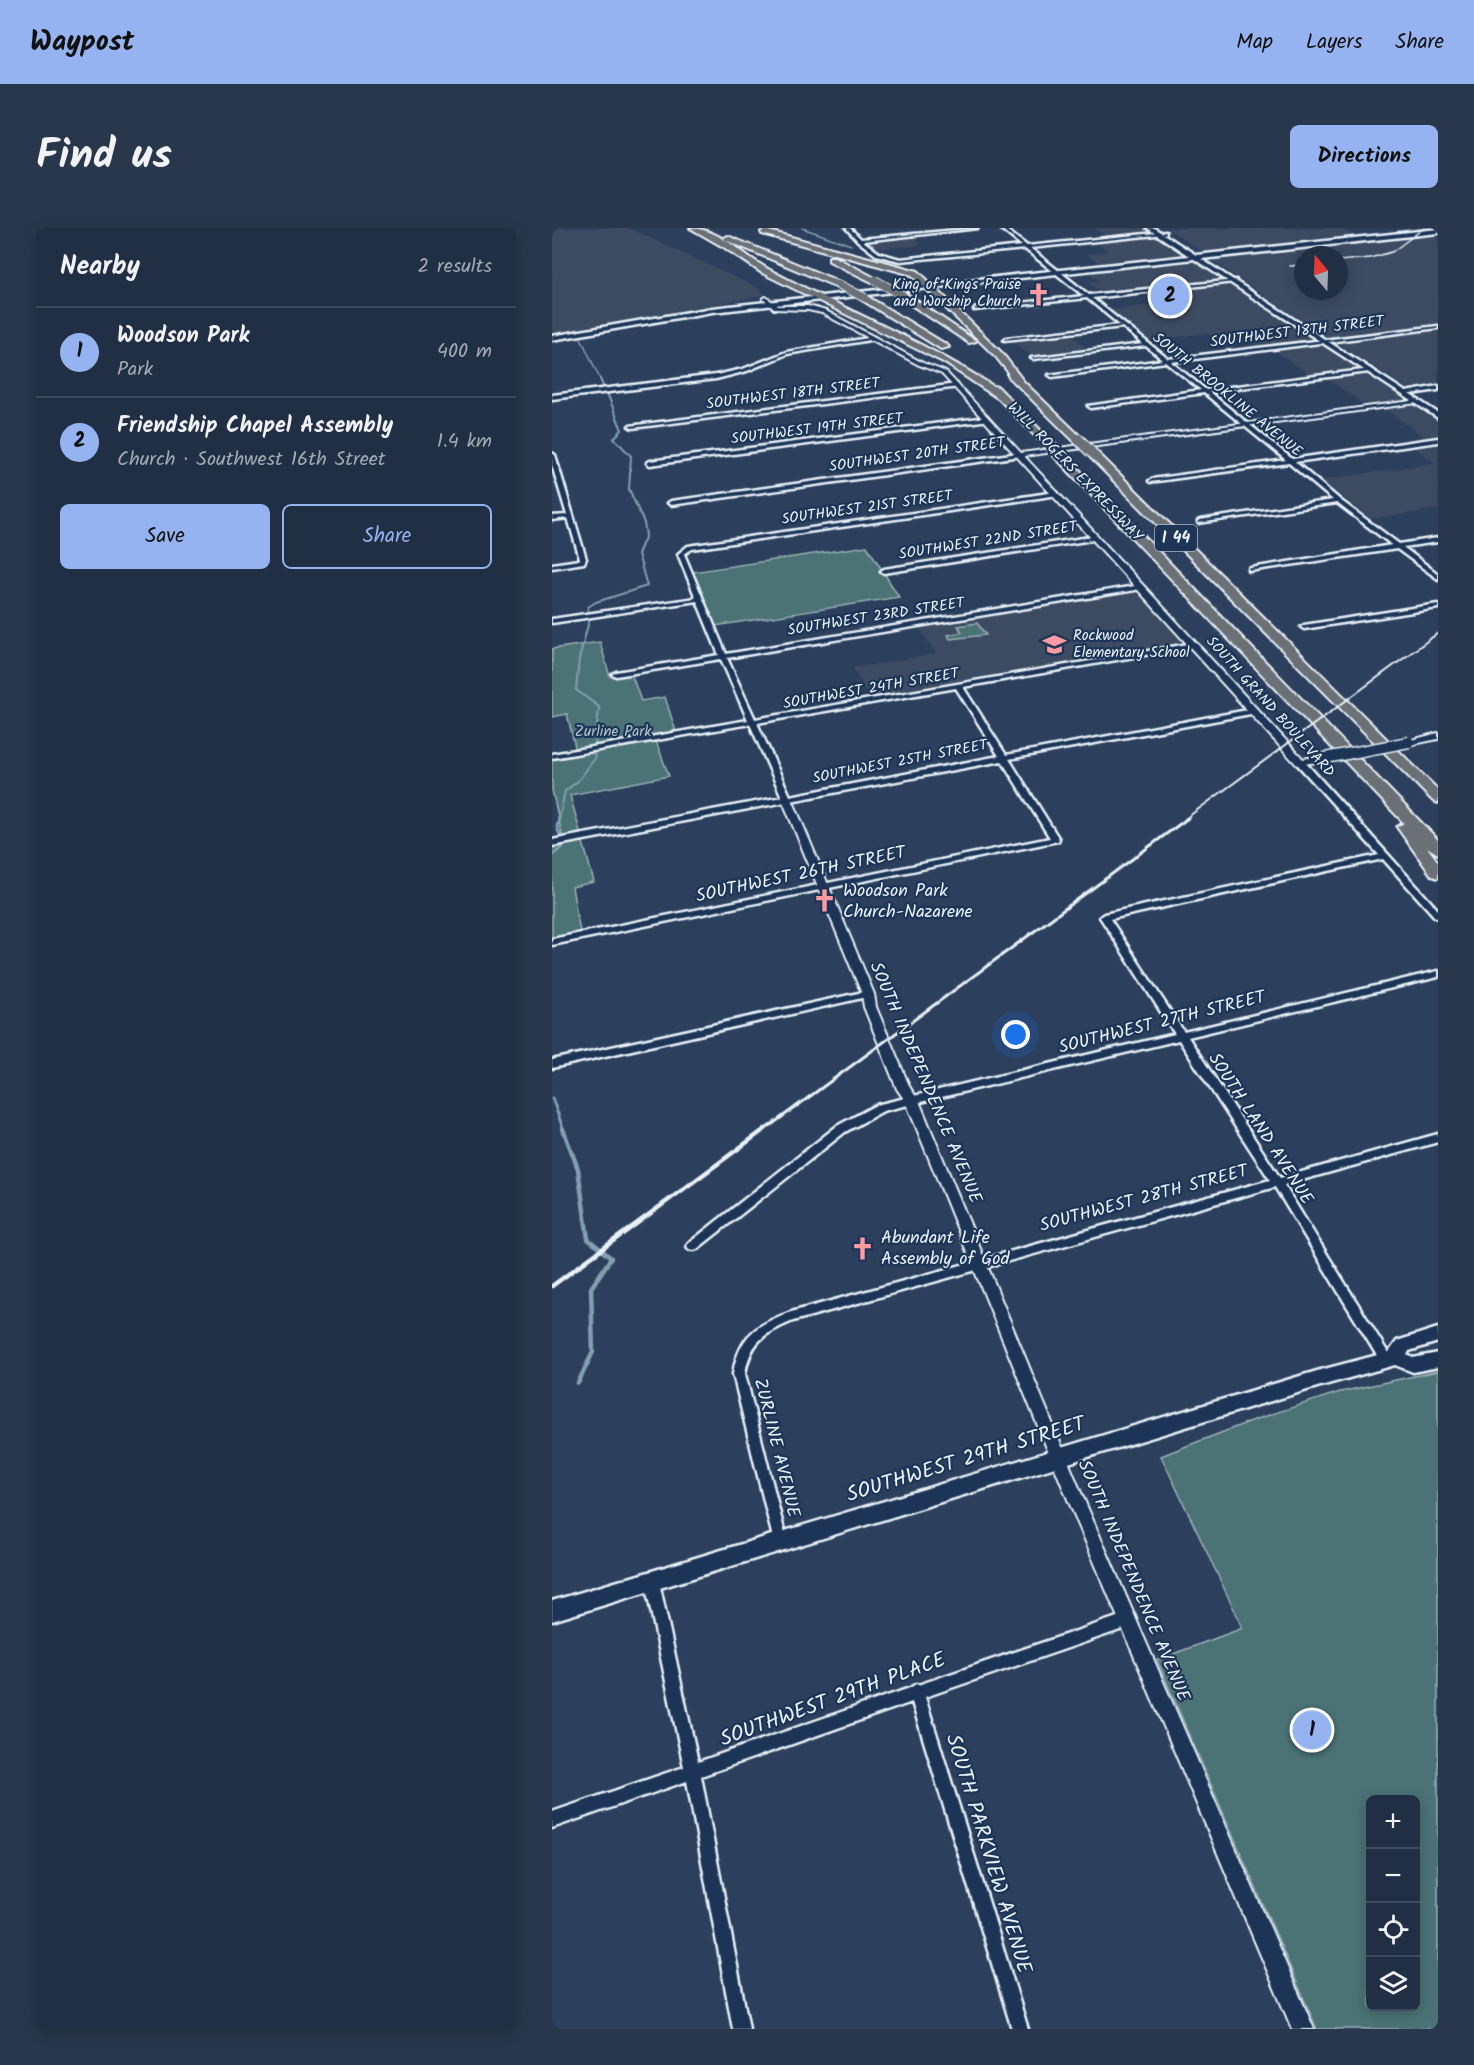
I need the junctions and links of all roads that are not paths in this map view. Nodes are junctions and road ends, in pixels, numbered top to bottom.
1 (694, 228) edge
2 (703, 228) edge
3 (754, 228) edge
4 (848, 228) edge
5 (976, 228) edge
6 (1002, 228) edge
7 (1150, 228) edge
8 (1438, 231) edge
9 (765, 232) junction
10 (1160, 232) edge
11 (859, 240) junction
12 (1025, 248) junction
13 (1196, 256) junction
14 (1054, 271) junction
15 (945, 280) joint
16 (967, 280) junction
17 (1234, 281) junction
18 (925, 282) junction
19 (815, 296) junction
20 (1087, 297) junction
21 (768, 301) junction
22 (976, 309) dead end
23 (1123, 326) junction
24 (1438, 327) edge
25 (552, 338) edge
26 (874, 338) junction
27 (1006, 339) dead end
28 (1325, 341) junction
29 (1146, 345) junction
30 (1033, 358) dead end
31 (1166, 360) junction
32 (1369, 370) junction
33 (1052, 375) dead end
34 (1020, 381) junction
35 (957, 386) junction
36 (1438, 388) edge
37 (1205, 391) junction
38 (1404, 393) junction
39 (552, 397) edge
40 (1003, 397) junction
41 (1417, 401) junction
42 (1091, 406) dead end
43 (1438, 416) edge
44 (987, 419) junction
45 (1247, 425) junction
46 (632, 426) dead end
47 (1438, 440) edge
48 (552, 454) edge
49 (1019, 455) junction
50 (1290, 462) junction
51 (650, 463) dead end
52 (556, 478) edge
53 (1152, 482) dead end
54 (1056, 494) junction
55 (1338, 501) junction
56 (671, 502) dead end
57 (571, 516) junction
58 (552, 518) edge
59 (1200, 522) dead end
60 (1096, 538) junction
61 (1438, 540) edge
62 (1400, 546) junction
63 (683, 550) joint
64 (552, 566) edge
65 (1251, 570) dead end
66 (884, 571) dead end
67 (1438, 577) edge
68 (1141, 587) junction
69 (699, 599) junction
70 (1438, 606) edge
71 (552, 621) edge
72 (1304, 627) dead end
73 (1194, 645) junction
74 (723, 656) junction
75 (616, 674) dead end
76 (959, 687) junction
77 (1253, 711) junction
78 (753, 723) junction
79 (1438, 736) edge
80 (552, 756) edge
81 (1004, 758) junction
82 (1301, 763) junction
83 (1381, 790) junction
84 (1438, 798) edge
85 (787, 799) junction
86 (553, 843) edge
87 (1438, 849) edge
88 (1385, 856) junction
89 (1438, 873) edge
90 (822, 888) junction
91 (1438, 915) edge
92 (552, 942) edge
93 (1438, 974) edge
94 (868, 994) junction
95 (1180, 1036) junction
96 (552, 1064) edge
97 (912, 1101) junction
98 (1438, 1138) edge
99 (1277, 1182) junction
100 (693, 1246) dead end
101 (979, 1263) junction
102 (790, 1317) joint
103 (1438, 1335) edge
104 (1391, 1359) junction
105 (1438, 1360) edge
106 (1059, 1457) junction
107 (780, 1542) junction
108 (652, 1582) junction
109 (552, 1611) edge
110 (1129, 1620) junction
111 (916, 1691) junction
112 (693, 1772) junction
113 (552, 1820) edge
114 (741, 2029) edge
115 (1020, 2029) edge
116 (1303, 2029) edge

1 - 19 highway
2 - 40 highway, WILL ROGERS EXPRESSWAY / I 44, bridge
3 - 9 highway, WILL ROGERS EXPRESSWAY / I 44
4 - 11 street
5 - 11 street
6 - 12 street, SOUTH BROOKLINE AVENUE
7 - 10 main road
8 - 13 main road
9 - 18 highway
9 - 34 highway, WILL ROGERS EXPRESSWAY / I 44, bridge
10 - 12 street
10 - 13 main road
11 - 12 street
12 - 14 street, SOUTH BROOKLINE AVENUE
13 - 14 main road
13 - 17 main road
14 - 16 main road
14 - 20 street, SOUTH BROOKLINE AVENUE
15 - 16 main road
15 - 18 highway
16 - 18 main road
17 - 20 street
17 - 28 main road
18 - 19 main road
18 - 34 highway
19 - 21 main road
19 - 40 highway
20 - 22 street
20 - 23 street, SOUTH BROOKLINE AVENUE
21 - 25 main road
21 - 26 street, SOUTH GRAND BOULEVARD
23 - 27 street
23 - 29 street, SOUTH BROOKLINE AVENUE
24 - 28 street, SOUTHWEST 18TH STREET
26 - 35 street, SOUTH GRAND BOULEVARD
26 - 39 street
28 - 31 street, SOUTHWEST 18TH STREET
28 - 32 main road
29 - 30 street
29 - 31 street, SOUTH BROOKLINE AVENUE
31 - 33 street, SOUTHWEST 18TH STREET
31 - 37 street, SOUTH BROOKLINE AVENUE
32 - 37 street
32 - 38 main road
34 - 84 highway, WILL ROGERS EXPRESSWAY / I 44, bridge
35 - 44 street, SOUTH GRAND BOULEVARD
35 - 46 street, SOUTHWEST 18TH STREET
36 - 38 street
37 - 42 street
37 - 45 street, SOUTH BROOKLINE AVENUE
38 - 41 main road
40 - 83 highway, WILL ROGERS EXPRESSWAY / I 44, bridge
41 - 43 main road
41 - 45 street, SOUTHWEST 20TH STREET
44 - 49 street, SOUTH GRAND BOULEVARD
44 - 51 street, SOUTHWEST 19TH STREET
45 - 49 street, SOUTHWEST 20TH STREET
45 - 50 street, SOUTH BROOKLINE AVENUE
47 - 50 street
48 - 52 street
49 - 54 street, SOUTH GRAND BOULEVARD
49 - 56 street, SOUTHWEST 20TH STREET
50 - 53 street
50 - 55 street, SOUTH BROOKLINE AVENUE
52 - 57 street
54 - 60 street, SOUTH GRAND BOULEVARD
54 - 63 street, SOUTHWEST 21ST STREET
55 - 59 street
55 - 62 street, SOUTH BROOKLINE AVENUE
57 - 58 street
57 - 64 street
60 - 66 street, SOUTHWEST 22ND STREET
60 - 68 street, SOUTH GRAND BOULEVARD
61 - 62 street
62 - 65 street
62 - 67 street, SOUTH BROOKLINE AVENUE
63 - 69 street, SOUTH INDEPENDENCE AVENUE
68 - 73 street, SOUTH GRAND BOULEVARD
68 - 74 street, SOUTHWEST 23RD STREET
69 - 71 street
69 - 74 street, SOUTH INDEPENDENCE AVENUE
70 - 72 street
73 - 76 street, SOUTHWEST 24TH STREET
73 - 77 street, SOUTH GRAND BOULEVARD
74 - 75 street, SOUTHWEST 23RD STREET
74 - 78 street, SOUTH INDEPENDENCE AVENUE
76 - 78 street, SOUTHWEST 24TH STREET
76 - 81 street
77 - 81 street, SOUTHWEST 25TH STREET
77 - 82 street, SOUTH GRAND BOULEVARD
78 - 80 street, SOUTHWEST 24TH STREET
78 - 85 street, SOUTH INDEPENDENCE AVENUE
79 - 82 street, bridge
81 - 85 street, SOUTHWEST 25TH STREET
81 - 90 street, SOUTHWEST 26TH STREET
82 - 88 street, SOUTH GRAND BOULEVARD
83 - 87 highway, WILL ROGERS EXPRESSWAY / I 44
83 - 89 highway
85 - 86 street, SOUTHWEST 25TH STREET
85 - 90 street, SOUTH INDEPENDENCE AVENUE
88 - 91 street, SOUTH GRAND BOULEVARD
88 - 95 street, SOUTH LAND AVENUE
90 - 92 street, SOUTHWEST 26TH STREET
90 - 94 street, SOUTH INDEPENDENCE AVENUE
93 - 95 street, SOUTHWEST 27TH STREET
94 - 96 street
94 - 97 street, SOUTH INDEPENDENCE AVENUE
95 - 97 street, SOUTHWEST 27TH STREET
95 - 99 street, SOUTH LAND AVENUE
97 - 100 street, SOUTHWEST 27TH STREET
97 - 101 street, SOUTH INDEPENDENCE AVENUE
98 - 99 street, SOUTHWEST 28TH STREET
99 - 101 street, SOUTHWEST 28TH STREET
99 - 104 street, SOUTH LAND AVENUE
101 - 102 street, SOUTHWEST 28TH STREET
101 - 106 street, SOUTH INDEPENDENCE AVENUE
102 - 107 street, ZURLINE AVENUE
103 - 104 main road, SOUTHWEST 29TH STREET
104 - 105 main road, SOUTHWEST 29TH STREET
104 - 106 main road, SOUTHWEST 29TH STREET
106 - 107 main road, SOUTHWEST 29TH STREET
106 - 110 street, SOUTH INDEPENDENCE AVENUE
107 - 108 main road, SOUTHWEST 29TH STREET
108 - 109 main road, SOUTHWEST 29TH STREET
108 - 112 street
110 - 111 street, SOUTHWEST 29TH PLACE
110 - 116 street, SOUTH INDEPENDENCE AVENUE
111 - 112 street, SOUTHWEST 29TH PLACE
111 - 115 street, SOUTH PARKVIEW AVENUE
112 - 113 street, SOUTHWEST 29TH PLACE
112 - 114 street

